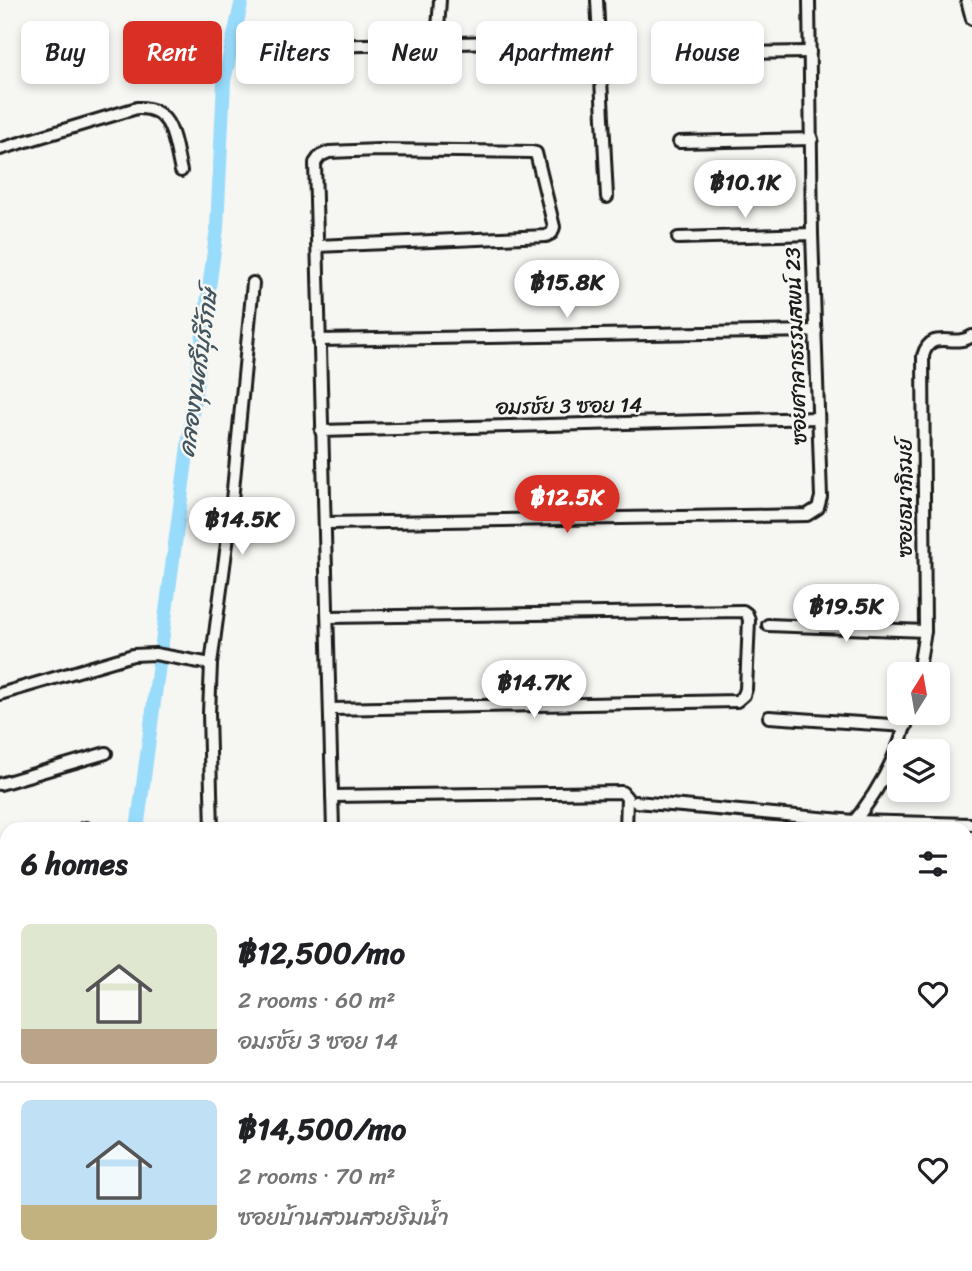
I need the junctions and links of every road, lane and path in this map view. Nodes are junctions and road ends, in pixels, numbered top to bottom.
1 (440, 0) edge
2 (597, 0) edge
3 (808, 0) edge
4 (967, 0) edge
5 (972, 19) edge
6 (439, 21) edge
7 (810, 52) junction
8 (764, 53) edge
9 (812, 139) junction
10 (680, 142) dead end
11 (0, 149) edge
12 (181, 171) dead end
13 (607, 197) dead end
14 (812, 234) junction
15 (678, 238) dead end
16 (317, 246) junction
17 (253, 283) dead end
18 (816, 331) junction
19 (972, 336) edge
20 (319, 340) junction
21 (817, 418) junction
22 (321, 431) junction
23 (326, 523) junction
24 (328, 617) junction
25 (768, 625) dead end
26 (925, 631) junction
27 (920, 662) edge
28 (211, 664) junction
29 (0, 694) edge
30 (331, 709) junction
31 (769, 717) dead end
32 (906, 726) joint
33 (106, 753) dead end
34 (0, 784) edge
35 (332, 796) junction
36 (636, 802) dead end
37 (212, 822) edge
38 (333, 822) edge
39 (626, 822) edge
40 (822, 822) edge
41 (852, 822) edge

1 - 6 street
2 - 13 street
3 - 7 street, ซอยศาลาธรรมสพน์ 23
4 - 5 street
7 - 8 street
7 - 9 street, ซอยศาลาธรรมสพน์ 23
9 - 10 street
9 - 14 street, ซอยศาลาธรรมสพน์ 23
11 - 12 street
14 - 15 street
14 - 18 street, ซอยศาลาธรรมสพน์ 23
16 - 16 street
16 - 20 street
17 - 28 street
18 - 20 street
18 - 21 street, ซอยศาลาธรรมสพน์ 23
19 - 26 street, ซอยธนาภิรมย์
20 - 22 street
21 - 22 street, อมรชัย 3 ซอย 14
21 - 23 street, ซอยศาลาธรรมสพน์ 23
22 - 23 street
23 - 24 street
24 - 30 street
24 - 30 street
25 - 26 street
26 - 27 street, ซอยธนาภิรมย์
28 - 29 street
28 - 37 street
30 - 35 street
31 - 32 street
32 - 41 street
33 - 34 street
35 - 38 street
35 - 39 street
36 - 40 street

